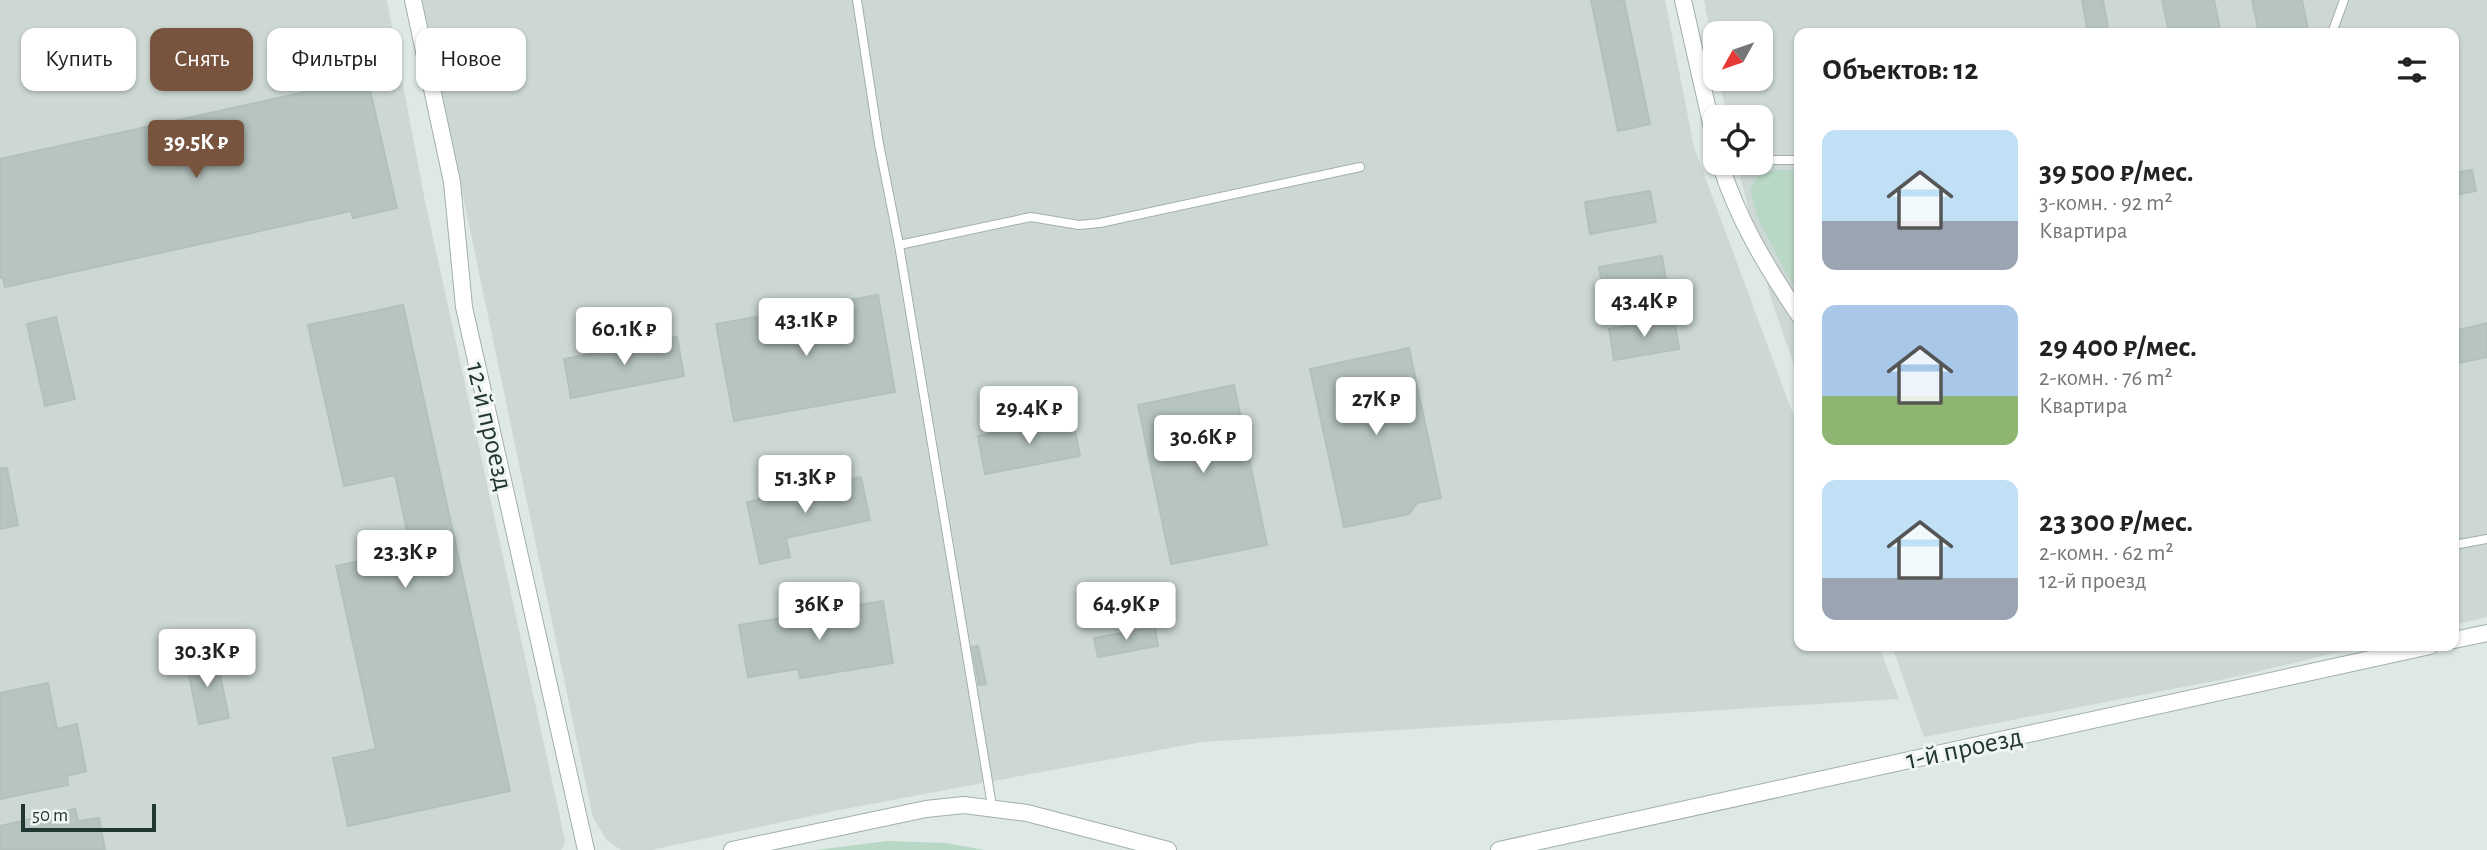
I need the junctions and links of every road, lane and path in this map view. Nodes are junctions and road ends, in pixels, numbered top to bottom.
1 (414, 0) edge
2 (858, 0) edge
3 (1684, 0) edge
4 (2344, 0) edge
5 (2334, 28) edge
6 (1707, 105) edge
7 (1773, 160) edge
8 (1794, 160) edge
9 (1360, 167) dead end
10 (1724, 175) edge
11 (899, 245) junction
12 (1794, 308) edge
13 (2487, 539) edge
14 (2459, 544) edge
15 (2487, 633) edge
16 (2459, 639) edge
17 (2371, 652) edge
18 (992, 806) junction
19 (586, 850) edge
20 (732, 850) edge
21 (1168, 850) edge
22 (1499, 850) edge

1 - 19 street, 12-й проезд
2 - 11 lane
3 - 6 street
4 - 5 lane
7 - 8 lane
9 - 11 lane
10 - 12 street
11 - 18 lane
13 - 14 lane
15 - 16 street
17 - 22 street, 1-й проезд
18 - 20 street
18 - 21 street

